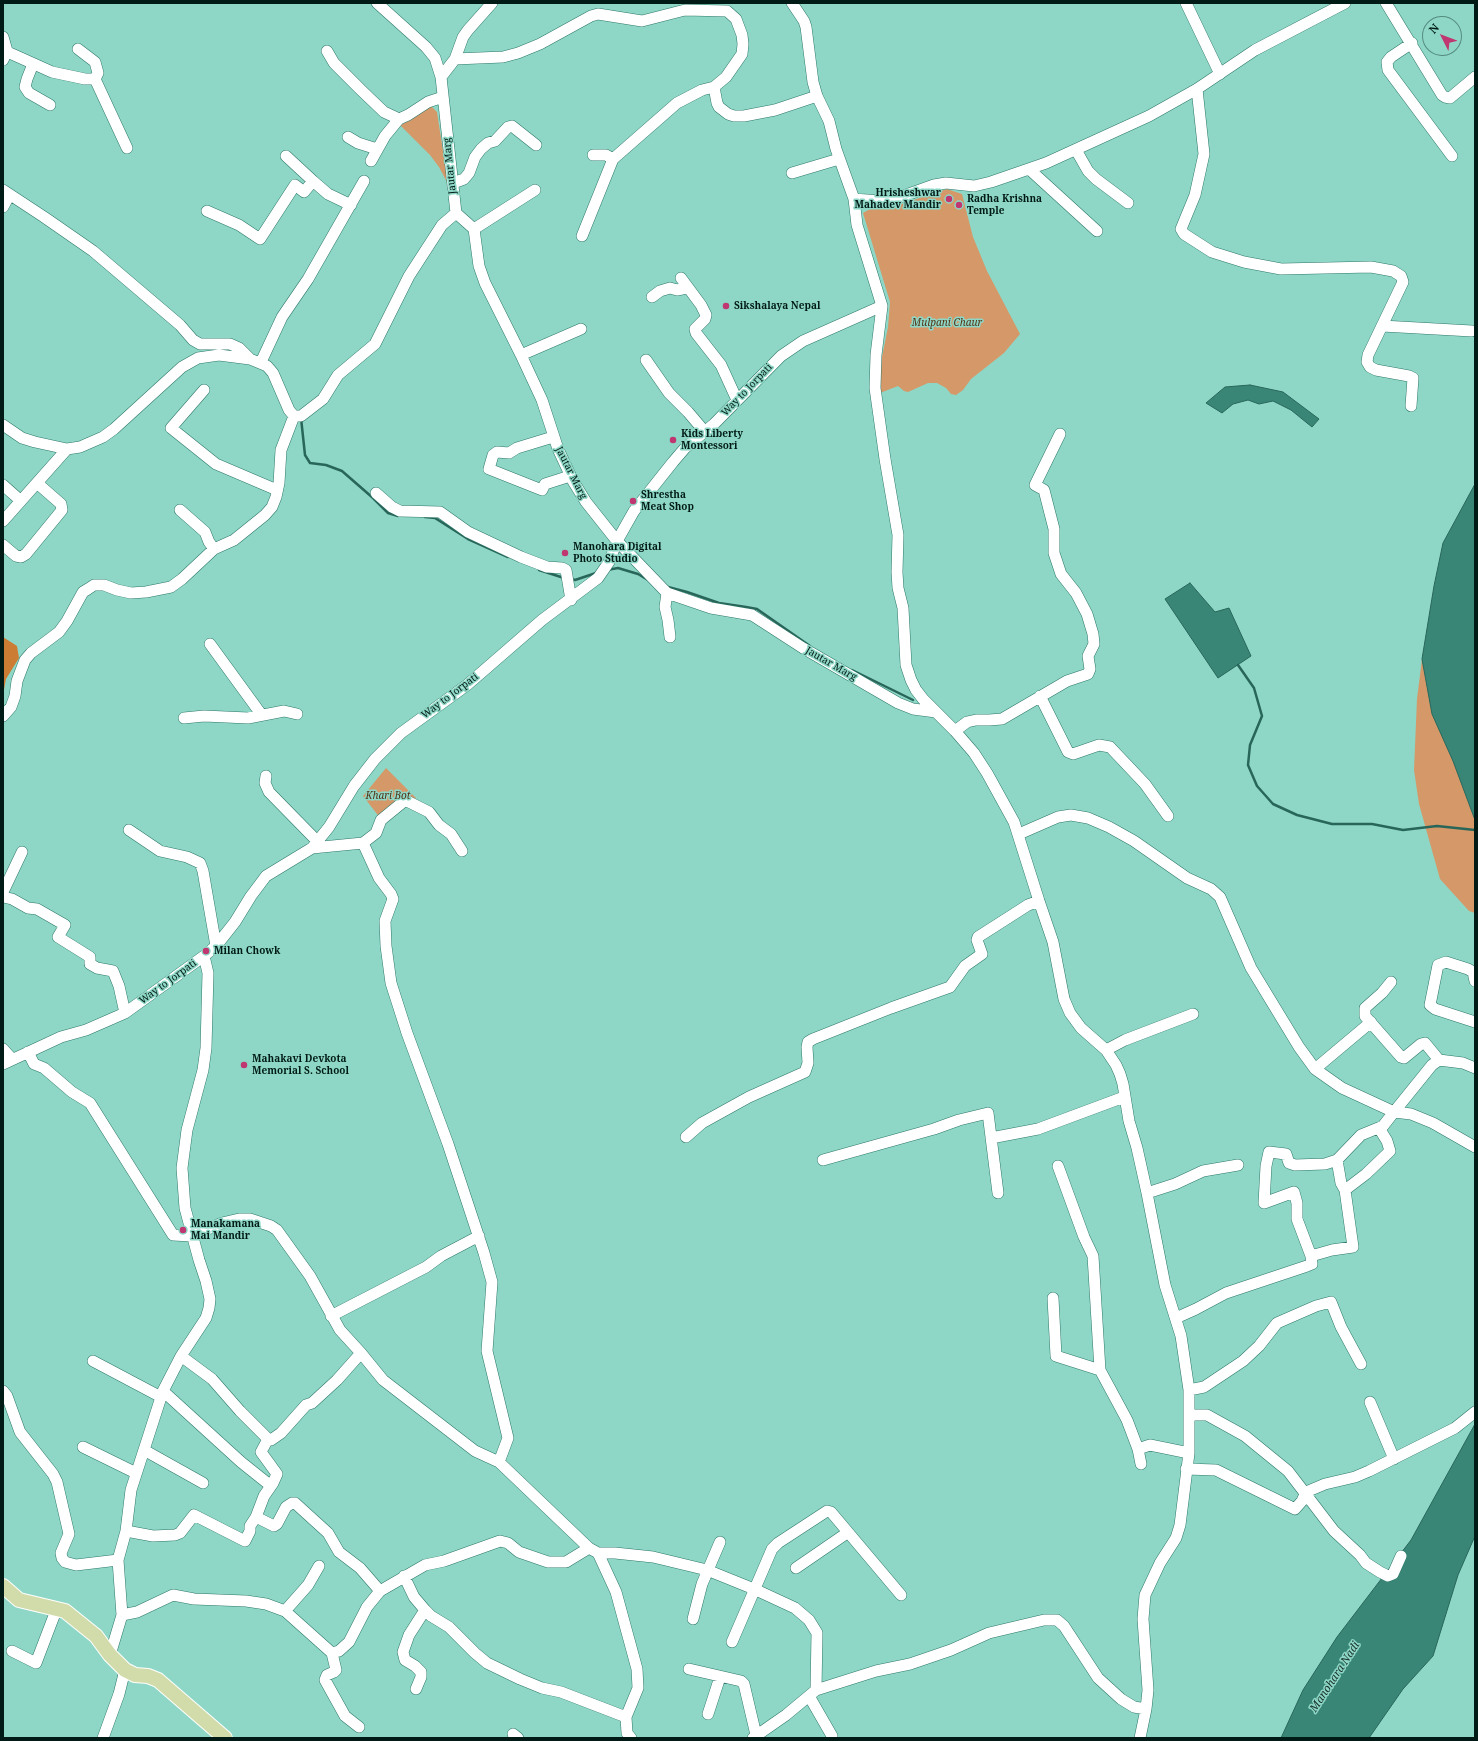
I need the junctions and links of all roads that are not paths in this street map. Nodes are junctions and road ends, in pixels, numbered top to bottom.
1 (377, 3) edge
2 (492, 3) edge
3 (792, 3) edge
4 (1186, 3) edge
5 (1345, 3) edge
6 (1386, 3) edge
7 (3, 37) edge
8 (1412, 43) junction
9 (78, 49) dead end
10 (327, 51) dead end
11 (4, 53) edge
12 (455, 59) junction
13 (33, 64) junction
14 (1220, 74) junction
15 (441, 77) junction
16 (1475, 77) edge
17 (95, 79) junction
18 (714, 88) junction
19 (1197, 89) junction
20 (817, 96) junction
21 (443, 97) junction
22 (50, 105) dead end
23 (399, 118) junction
24 (348, 137) dead end
25 (536, 145) dead end
26 (127, 148) dead end
27 (377, 149) junction
28 (1076, 150) junction
29 (594, 155) dead end
30 (286, 156) dead end
31 (1452, 156) dead end
32 (613, 159) junction
33 (839, 159) junction
34 (371, 161) dead end
35 (1029, 169) junction
36 (792, 173) dead end
37 (313, 181) junction
38 (364, 181) dead end
39 (453, 183) junction
40 (536, 190) dead end
41 (6, 193) edge
42 (854, 199) junction
43 (1128, 203) dead end
44 (351, 205) junction
45 (3, 207) edge
46 (207, 211) dead end
47 (456, 213) junction
48 (474, 230) junction
49 (1097, 231) dead end
50 (582, 236) dead end
51 (681, 278) dead end
52 (687, 288) junction
53 (652, 297) dead end
54 (882, 306) junction
55 (1382, 326) junction
56 (581, 329) dead end
57 (1472, 331) dead end
58 (521, 354) junction
59 (646, 360) dead end
60 (255, 361) junction
61 (204, 390) dead end
62 (737, 400) junction
63 (1411, 406) dead end
64 (294, 416) junction
65 (3, 425) edge
66 (705, 432) junction
67 (1060, 434) dead end
68 (553, 436) junction
69 (67, 449) junction
70 (570, 476) junction
71 (37, 483) junction
72 (3, 485) edge
73 (277, 490) junction
74 (376, 493) dead end
75 (21, 501) junction
76 (180, 510) dead end
77 (3, 522) edge
78 (617, 541) junction
79 (3, 546) edge
80 (214, 548) junction
81 (667, 592) junction
82 (571, 600) junction
83 (670, 637) dead end
84 (210, 644) dead end
85 (1040, 696) junction
86 (936, 712) junction
87 (261, 714) junction
88 (297, 714) dead end
89 (3, 716) edge
90 (184, 718) dead end
91 (955, 731) junction
92 (266, 776) dead end
93 (1168, 816) dead end
94 (129, 830) dead end
95 (1019, 834) junction
96 (363, 843) junction
97 (315, 844) junction
98 (462, 851) dead end
99 (22, 852) dead end
100 (3, 892) edge
101 (3, 896) edge
102 (1039, 901) junction
103 (216, 946) junction
104 (204, 956) junction
105 (1475, 981) edge
106 (1390, 982) dead end
107 (125, 1013) junction
108 (1193, 1014) dead end
109 (1370, 1022) junction
110 (1475, 1022) edge
111 (3, 1049) edge
112 (1106, 1050) junction
113 (28, 1052) junction
114 (1439, 1060) junction
115 (8, 1062) edge
116 (1475, 1068) edge
117 (1315, 1069) junction
118 (1124, 1097) junction
119 (1394, 1112) junction
120 (1379, 1128) junction
121 (686, 1137) dead end
122 (991, 1138) junction
123 (1475, 1147) edge
124 (823, 1160) dead end
125 (1337, 1160) junction
126 (1238, 1165) dead end
127 (1058, 1166) dead end
128 (1345, 1190) junction
129 (1147, 1192) junction
130 (998, 1193) dead end
131 (192, 1236) junction
132 (479, 1236) junction
133 (1311, 1256) junction
134 (1053, 1298) dead end
135 (331, 1316) junction
136 (1176, 1318) junction
137 (361, 1353) junction
138 (181, 1356) junction
139 (93, 1361) dead end
140 (1361, 1364) dead end
141 (1100, 1370) junction
142 (1189, 1390) junction
143 (3, 1391) edge
144 (162, 1394) junction
145 (1370, 1402) dead end
146 (1475, 1412) edge
147 (1190, 1414) junction
148 (268, 1439) junction
149 (83, 1447) dead end
150 (1138, 1449) junction
151 (144, 1450) junction
152 (1189, 1453) junction
153 (1394, 1459) junction
154 (499, 1462) junction
155 (1141, 1464) dead end
156 (1186, 1469) junction
157 (136, 1473) junction
158 (203, 1483) dead end
159 (271, 1486) junction
160 (1306, 1492) junction
161 (256, 1517) junction
162 (126, 1531) junction
163 (847, 1533) junction
164 (720, 1542) dead end
165 (593, 1551) junction
166 (1401, 1556) dead end
167 (118, 1560) junction
168 (319, 1566) dead end
169 (796, 1568) dead end
170 (707, 1570) junction
171 (404, 1576) junction
172 (3, 1586) edge
173 (754, 1589) junction
174 (380, 1592) junction
175 (902, 1595) dead end
176 (58, 1608) junction
177 (425, 1610) junction
178 (286, 1611) junction
179 (122, 1615) junction
180 (693, 1619) dead end
181 (732, 1642) dead end
182 (12, 1651) dead end
183 (332, 1653) junction
184 (110, 1655) junction
185 (689, 1669) dead end
186 (125, 1670) junction
187 (720, 1677) junction
188 (416, 1689) dead end
189 (813, 1693) junction
190 (1146, 1709) junction
191 (708, 1714) dead end
192 (626, 1717) junction
193 (359, 1727) dead end
194 (832, 1736) dead end
195 (754, 1737) edge
196 (103, 1738) edge
197 (225, 1738) edge
198 (631, 1738) edge
199 (1140, 1738) edge

1 - 15 street, Jautar Marg
2 - 12 street
3 - 20 street
4 - 14 street
5 - 14 street
6 - 8 street
7 - 11 street
8 - 16 street
8 - 31 street
9 - 17 street
10 - 23 street
11 - 13 street
12 - 15 street
12 - 18 street
13 - 17 street
13 - 22 street
14 - 19 street
15 - 21 street, Jautar Marg
17 - 26 street
18 - 20 street
18 - 32 street
19 - 28 street
19 - 55 street
20 - 33 street
21 - 23 street
21 - 39 street, Jautar Marg
23 - 27 street
24 - 27 street
25 - 39 street
27 - 34 street
28 - 35 street
28 - 43 street
29 - 32 street
30 - 37 street
32 - 50 street
33 - 36 street
33 - 42 street
35 - 42 street
35 - 49 street
37 - 44 street
37 - 46 street
38 - 44 street
39 - 47 street, Jautar Marg
40 - 48 street
41 - 45 street
41 - 60 street
42 - 54 street
44 - 60 street
47 - 48 street
47 - 64 street
48 - 58 street, Jautar Marg
51 - 52 street
52 - 53 street
52 - 62 street
54 - 62 street, Way to Jorpati
54 - 86 street
55 - 57 street
55 - 63 street
56 - 58 street
58 - 68 street, Jautar Marg
59 - 66 street
60 - 64 street
60 - 69 street
61 - 73 street
62 - 66 street, Way to Jorpati
64 - 73 street
65 - 69 street
66 - 78 street, Way to Jorpati
67 - 85 street
68 - 70 street, Jautar Marg
68 - 70 street
69 - 71 street
70 - 78 street, Jautar Marg
71 - 75 street
71 - 79 street
72 - 75 street
73 - 80 street
74 - 82 street
75 - 77 street
76 - 80 street
78 - 81 street, Jautar Marg
78 - 82 street, Way to Jorpati
80 - 89 street
81 - 83 street
81 - 86 street, Jautar Marg
82 - 97 street, Way to Jorpati
84 - 87 street
85 - 91 street
85 - 93 street
86 - 91 street
87 - 88 street
87 - 90 street
91 - 95 street
92 - 97 street
94 - 103 street
95 - 102 street
95 - 117 street
96 - 97 street
96 - 98 street
96 - 132 street
97 - 103 street, Way to Jorpati
99 - 100 street
101 - 107 street
102 - 112 street
102 - 121 street
103 - 104 street, Way to Jorpati
104 - 107 street, Way to Jorpati
104 - 131 street
105 - 110 street
106 - 109 street
107 - 113 street, Way to Jorpati
108 - 112 street
109 - 114 street
109 - 117 street
111 - 115 street
112 - 118 street
113 - 115 street, Way to Jorpati
113 - 131 street
114 - 116 street
114 - 119 street
117 - 119 street
118 - 122 street
118 - 129 street
119 - 120 street
119 - 123 street
120 - 125 street
120 - 128 street
122 - 124 street
122 - 130 street
125 - 128 street
125 - 133 street
126 - 129 street
127 - 141 street
128 - 133 street
129 - 136 street
131 - 135 street
131 - 138 street
132 - 135 street
132 - 154 street
133 - 136 street
134 - 141 street
135 - 137 street
136 - 142 street
137 - 148 street
137 - 154 street
138 - 144 street
138 - 148 street
139 - 144 street
140 - 142 street
141 - 150 street
142 - 147 street
143 - 167 street
144 - 151 street
144 - 159 street
145 - 153 street
146 - 153 street
147 - 152 street
147 - 160 street
148 - 159 street
149 - 157 street
150 - 152 street
150 - 155 street
151 - 157 street
151 - 158 street
152 - 156 street
153 - 160 street
154 - 165 street
156 - 160 street
156 - 190 street
157 - 162 street
159 - 161 street
160 - 166 street
161 - 162 street
161 - 174 street
162 - 167 street
163 - 169 street
163 - 173 street
163 - 175 street
164 - 170 street
165 - 170 street
165 - 171 street
165 - 192 street
167 - 179 street
168 - 178 street
170 - 173 street
170 - 180 street
171 - 174 street
171 - 177 street
172 - 176 main road
173 - 181 street
173 - 189 street
174 - 183 street
176 - 182 street
176 - 184 main road
177 - 188 street
177 - 192 street
178 - 179 street
178 - 183 street
179 - 184 street
183 - 193 street
184 - 186 main road
185 - 187 street
186 - 196 street
186 - 197 main road
187 - 191 street
187 - 195 street
189 - 190 street
189 - 194 street
189 - 195 street
190 - 199 street
192 - 198 street

